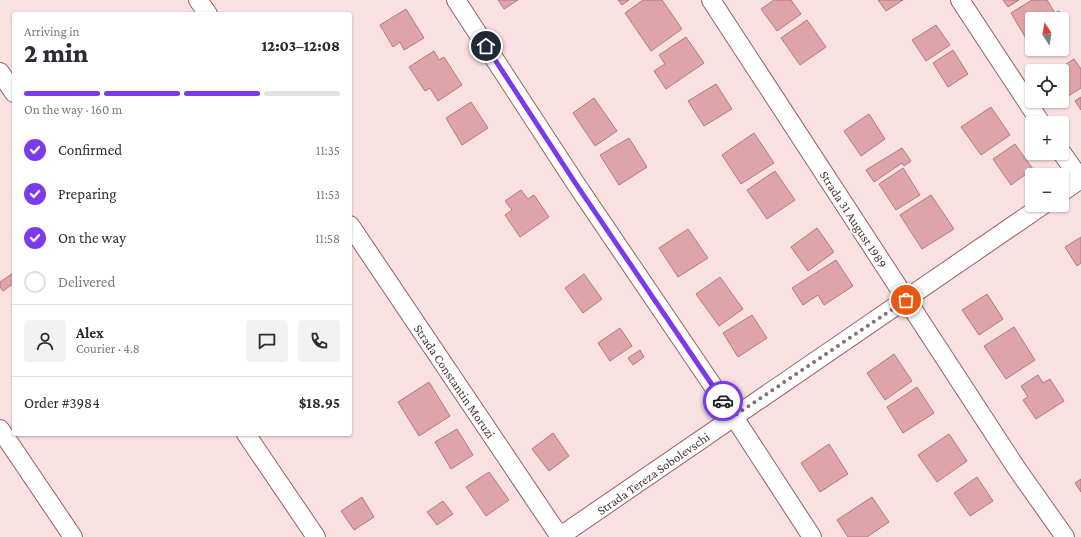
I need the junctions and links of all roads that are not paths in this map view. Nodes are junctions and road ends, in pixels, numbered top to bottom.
1 (198, 0) edge
2 (456, 0) edge
3 (711, 0) edge
4 (960, 0) edge
5 (207, 12) edge
6 (0, 72) edge
7 (12, 90) edge
8 (1037, 116) edge
9 (1067, 160) edge
10 (1081, 179) edge
11 (1069, 187) edge
12 (1033, 212) edge
13 (352, 228) edge
14 (906, 300) junction
15 (734, 416) junction
16 (0, 428) edge
17 (247, 436) edge
18 (73, 537) edge
19 (316, 537) edge
20 (560, 537) edge
21 (812, 537) edge
22 (1065, 537) edge

1 - 5 street
2 - 15 street
3 - 14 street, Strada 31 August 1989
4 - 8 street
6 - 7 street
9 - 10 street
10 - 11 street
12 - 14 street, Strada Tereza Sobolevschi
13 - 20 street, Strada Constantin Moruzi
14 - 15 street, Strada Tereza Sobolevschi
14 - 22 street, Strada 31 August 1989
15 - 20 street, Strada Tereza Sobolevschi
15 - 21 street
16 - 18 street
17 - 19 street

